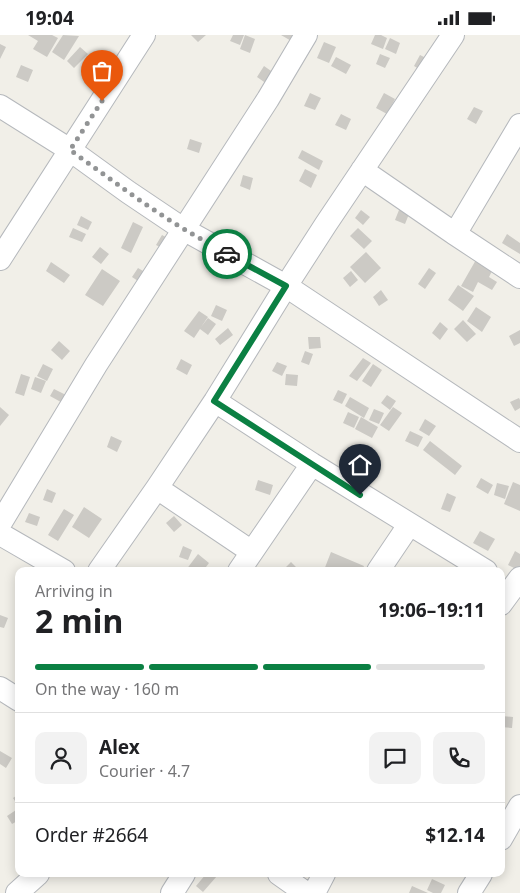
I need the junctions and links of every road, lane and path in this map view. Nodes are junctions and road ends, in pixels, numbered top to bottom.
1 (144, 35) edge
2 (306, 35) edge
3 (453, 35) edge
4 (0, 106) edge
5 (520, 125) edge
6 (70, 150) junction
7 (362, 170) junction
8 (184, 229) junction
9 (455, 235) junction
10 (0, 259) edge
11 (520, 277) edge
12 (286, 286) junction
13 (214, 401) junction
14 (520, 441) edge
15 (312, 464) junction
16 (157, 488) junction
17 (0, 525) edge
18 (409, 525) junction
19 (0, 533) edge
20 (252, 552) junction
21 (57, 567) edge
22 (102, 567) edge
23 (242, 567) edge
24 (381, 567) edge
25 (479, 567) edge
26 (0, 688) edge
27 (15, 697) edge
28 (520, 805) edge
29 (505, 832) edge
30 (35, 877) edge
31 (182, 877) edge
32 (283, 877) edge
33 (322, 877) edge
34 (479, 877) edge
35 (17, 893) edge
36 (172, 893) edge
37 (306, 893) edge
38 (314, 893) edge
39 (469, 893) edge

1 - 6 street
2 - 8 street
3 - 7 street
4 - 6 street
5 - 9 street
6 - 8 street
6 - 10 street
7 - 9 street
7 - 12 street
8 - 12 street
8 - 17 street
9 - 11 street
12 - 13 street
12 - 14 street
13 - 15 street
13 - 16 street
15 - 18 street
15 - 20 street
16 - 20 street
16 - 22 street
18 - 24 street
18 - 25 street
19 - 21 street
20 - 23 street
26 - 27 street
28 - 29 street
30 - 35 street
31 - 36 street
32 - 37 street
33 - 38 street
34 - 39 street

